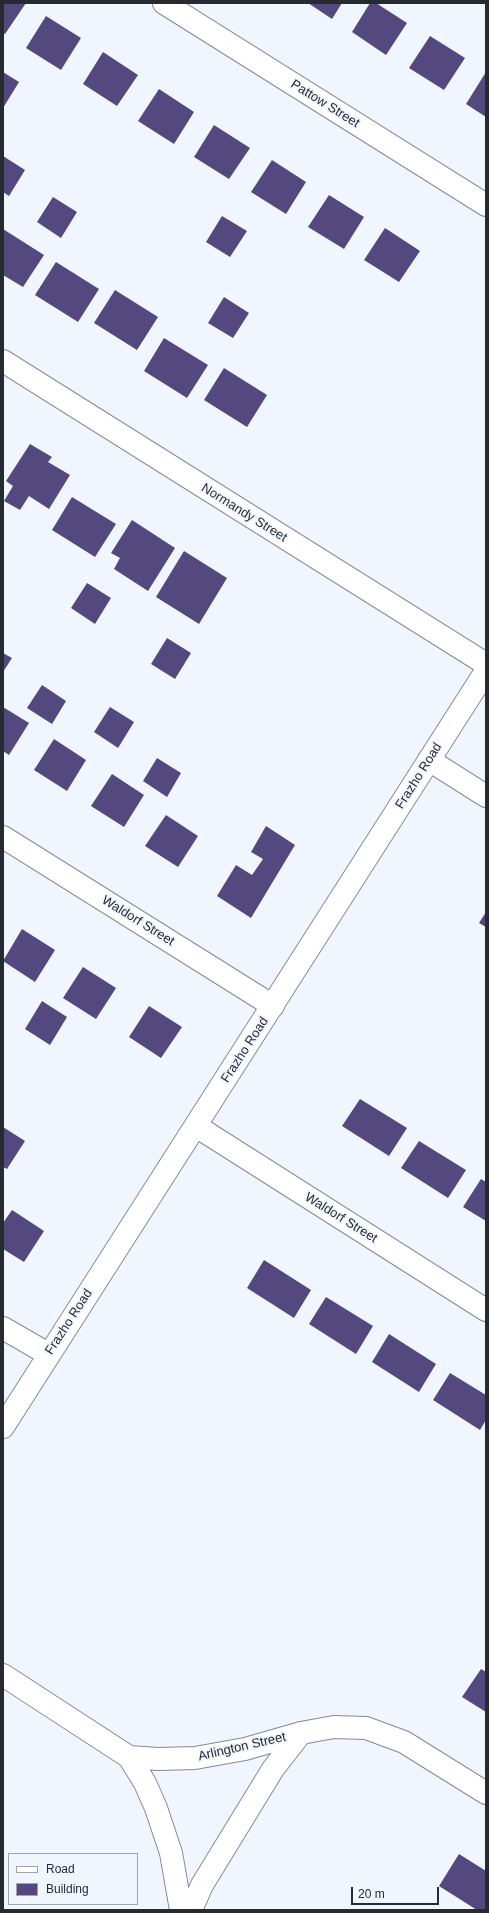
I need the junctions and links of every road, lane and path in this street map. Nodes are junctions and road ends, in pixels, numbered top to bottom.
1 (164, 3) edge
2 (486, 205) edge
3 (3, 361) edge
4 (486, 664) edge
5 (486, 671) edge
6 (429, 760) junction
7 (486, 796) edge
8 (3, 837) edge
9 (273, 1006) junction
10 (196, 1126) junction
11 (486, 1310) edge
12 (3, 1328) edge
13 (48, 1354) junction
14 (3, 1427) edge
15 (3, 1675) edge
16 (301, 1733) junction
17 (129, 1757) junction
18 (486, 1793) edge
19 (181, 1910) edge
20 (191, 1910) edge

1 - 2 street, Pattow Street
3 - 4 street, Normandy Street
5 - 6 street, Frazho Road
6 - 7 street
6 - 9 street, Frazho Road
8 - 9 street, Waldorf Street
9 - 10 street, Frazho Road
10 - 11 street, Waldorf Street
10 - 13 street, Frazho Road
12 - 13 street
13 - 14 street, Frazho Road
15 - 17 street, Arlington Street
16 - 17 street, Arlington Street
16 - 18 street, Arlington Street
16 - 20 street
17 - 19 street

